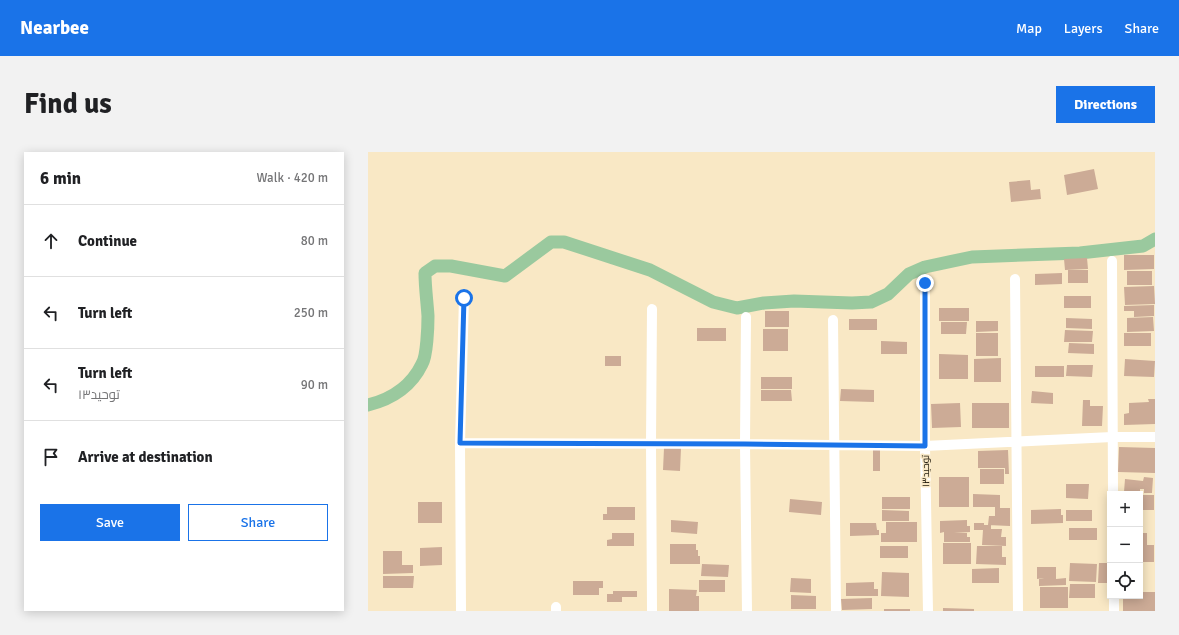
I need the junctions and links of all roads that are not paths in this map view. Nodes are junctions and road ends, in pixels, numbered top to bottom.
1 (1112, 261) dead end
2 (1015, 279) dead end
3 (925, 283) dead end
4 (464, 298) dead end
5 (652, 309) dead end
6 (746, 318) dead end
7 (833, 320) dead end
8 (1112, 437) junction
9 (1155, 437) edge
10 (1017, 442) junction
11 (460, 443) junction
12 (651, 443) junction
13 (745, 444) junction
14 (834, 444) junction
15 (925, 446) junction
16 (1113, 491) edge
17 (1114, 599) edge
18 (461, 611) edge
19 (652, 611) edge
20 (746, 611) edge
21 (836, 611) edge
22 (928, 611) edge
23 (1018, 611) edge
24 (1114, 611) edge

1 - 8 street
2 - 10 street
3 - 15 street, توحید۱۳
4 - 11 street
5 - 12 street
6 - 13 street
7 - 14 street
8 - 9 street
8 - 10 street
8 - 16 street
10 - 15 street
10 - 23 street
11 - 12 street
11 - 18 street
12 - 13 street
12 - 19 street
13 - 14 street
13 - 20 street
14 - 15 street
14 - 21 street
15 - 22 street, توحید۱۳
17 - 24 street

